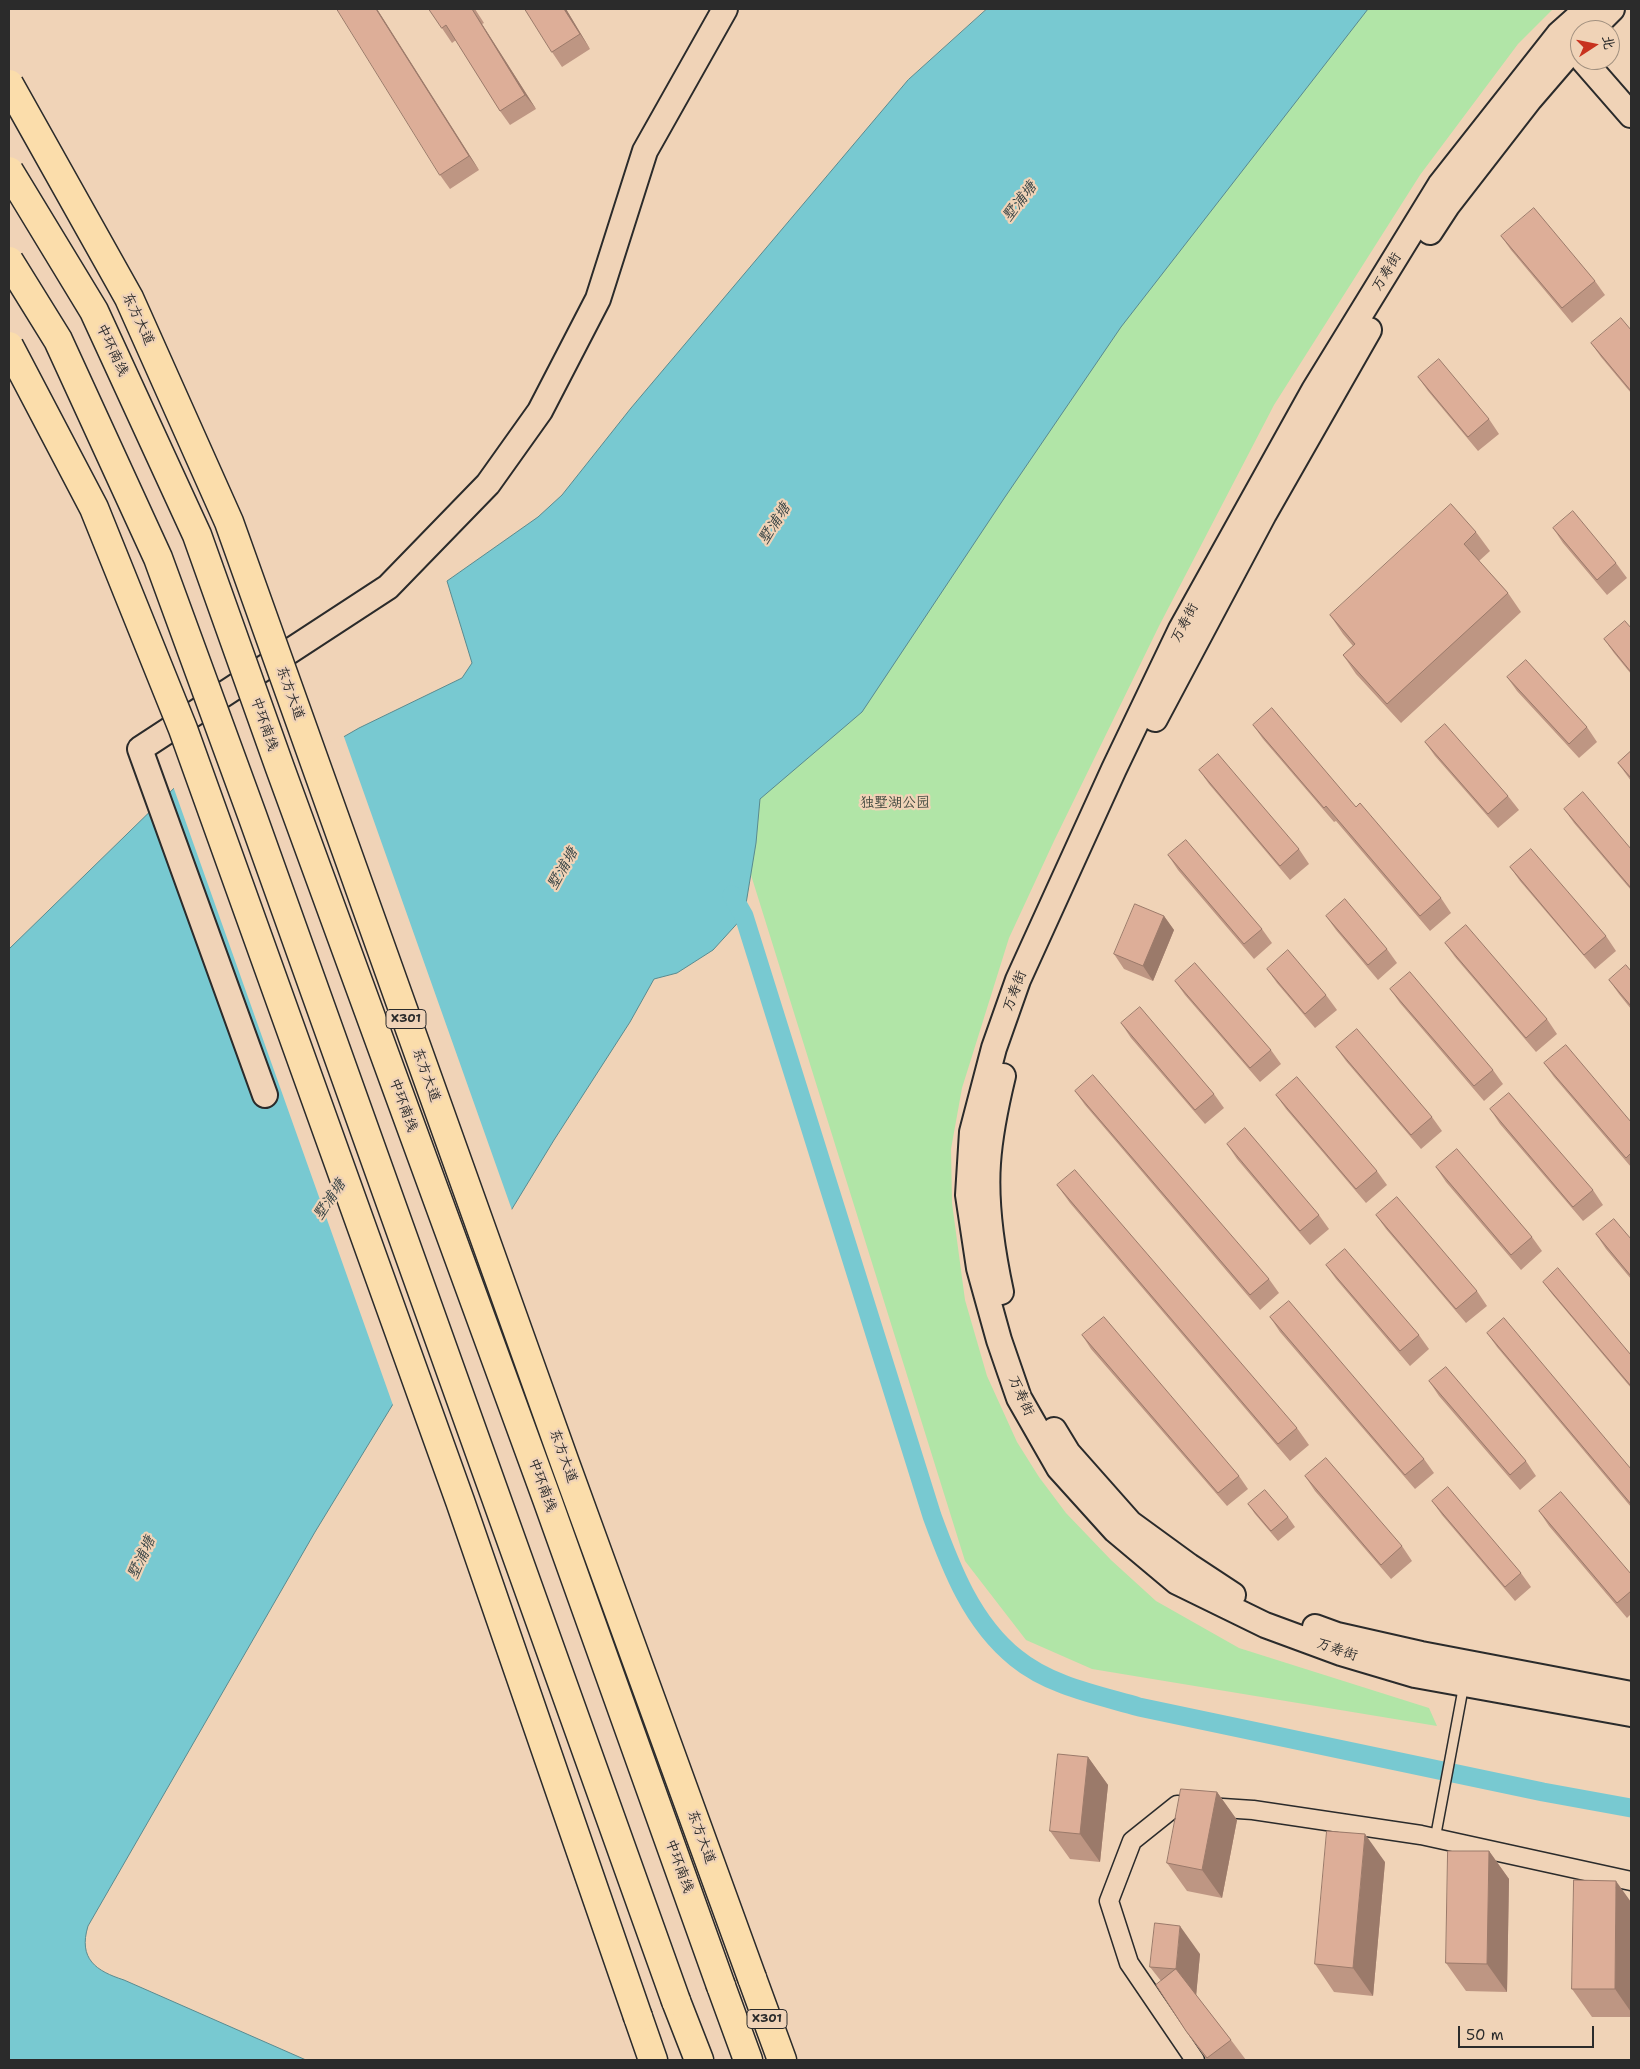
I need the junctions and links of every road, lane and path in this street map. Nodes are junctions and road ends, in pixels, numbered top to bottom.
1 (725, 9) edge
2 (1612, 9) edge
3 (1601, 20) edge
4 (1570, 53) edge
5 (1570, 54) edge
6 (1593, 70) edge
7 (9, 84) edge
8 (1631, 115) edge
9 (9, 171) edge
10 (9, 261) edge
11 (9, 346) edge
12 (265, 1095) dead end
13 (1464, 1684) junction
14 (1631, 1694) edge
15 (1631, 1714) edge
16 (1435, 1839) junction
17 (1631, 1881) edge
18 (653, 2060) edge
19 (699, 2060) edge
20 (748, 2060) edge
21 (782, 2060) edge
22 (1195, 2060) edge

1 - 12 street
2 - 3 street
4 - 13 street, 万寿街
5 - 14 street, 万寿街
6 - 8 street
7 - 21 main road, 东方大道 / X301, bridge
9 - 20 main road, 中环南线, bridge
10 - 19 main road, bridge
11 - 18 main road, bridge
13 - 15 street, 万寿街
13 - 16 lane
16 - 17 street
16 - 22 street

